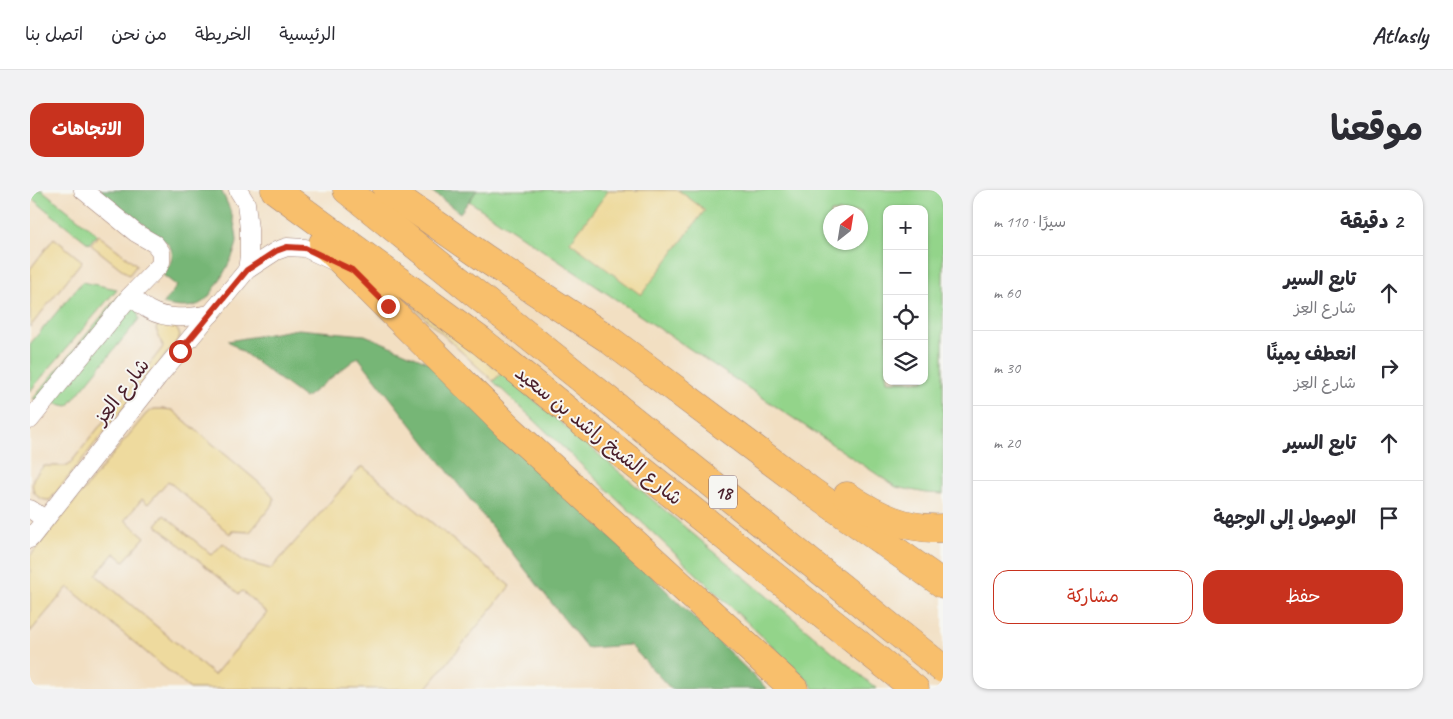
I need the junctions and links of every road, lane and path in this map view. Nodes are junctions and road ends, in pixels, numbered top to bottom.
1 (83, 190) edge
2 (238, 190) edge
3 (268, 190) edge
4 (275, 190) edge
5 (347, 190) edge
6 (386, 190) edge
7 (247, 270) junction
8 (352, 270) junction
9 (130, 296) junction
10 (211, 314) junction
11 (30, 420) edge
12 (763, 455) junction
13 (30, 508) edge
14 (46, 519) junction
15 (943, 528) edge
16 (30, 539) edge
17 (943, 584) edge
18 (943, 667) edge
19 (794, 689) edge
20 (915, 689) edge
21 (923, 689) edge

1 - 9 street
2 - 7 street
3 - 8 main road
4 - 20 main road, شارع الشيخ راشد بن سعيد / 18
5 - 18 main road, شارع الشيخ راشد بن سعيد / 18, bridge
6 - 12 main road
7 - 8 street, شارع العِز
7 - 10 street, شارع العِز
8 - 19 main road
9 - 10 street
9 - 11 street
10 - 14 street, شارع العِز
12 - 15 main road
12 - 17 main road
13 - 14 street
14 - 16 street, شارع العِز
18 - 21 main road

